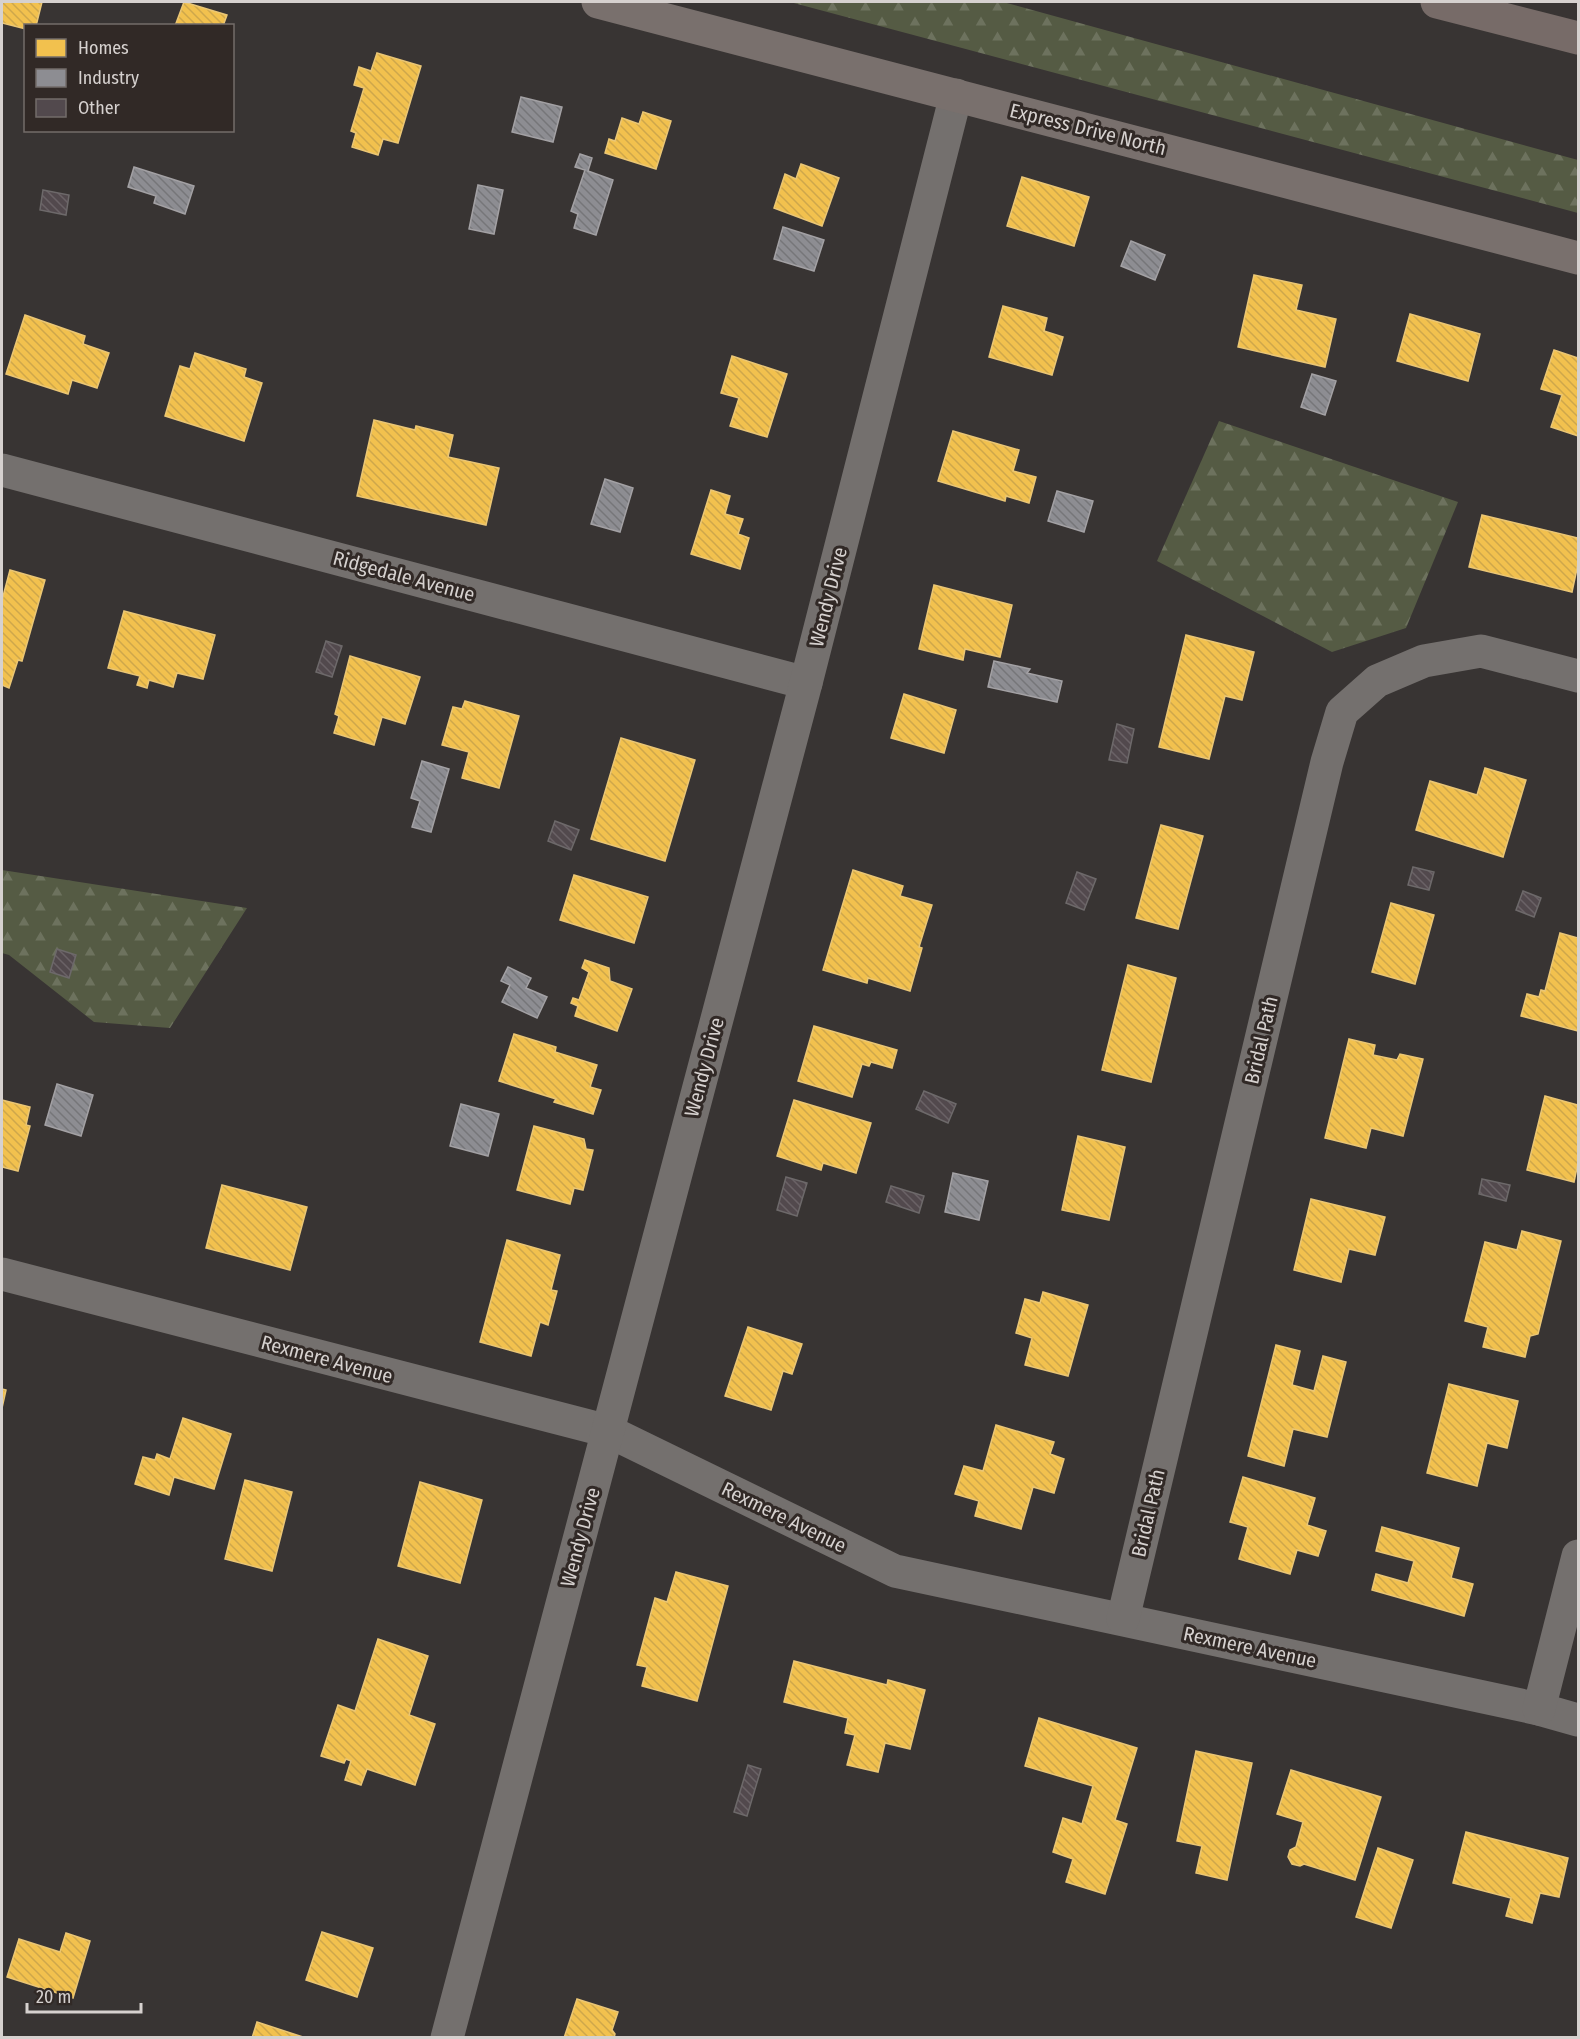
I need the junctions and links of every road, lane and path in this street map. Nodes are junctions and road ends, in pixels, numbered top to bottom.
1 (598, 2) edge
2 (1437, 2) edge
3 (1578, 38) edge
4 (956, 95) junction
5 (1578, 258) edge
6 (2, 470) edge
7 (1578, 676) edge
8 (806, 683) junction
9 (2, 1274) edge
10 (608, 1431) junction
11 (1578, 1556) edge
12 (1123, 1619) junction
13 (1539, 1709) junction
14 (1578, 1720) edge
15 (447, 2037) edge

1 - 4 main road, Express Drive North
2 - 3 highway
4 - 5 main road, Express Drive North
4 - 8 street, Wendy Drive
6 - 8 street, Ridgedale Avenue
7 - 12 street, Bridal Path
8 - 10 street, Wendy Drive
9 - 10 street, Rexmere Avenue
10 - 12 street, Rexmere Avenue
10 - 15 street, Wendy Drive
11 - 13 street
12 - 13 street, Rexmere Avenue
13 - 14 street, Rexmere Avenue

